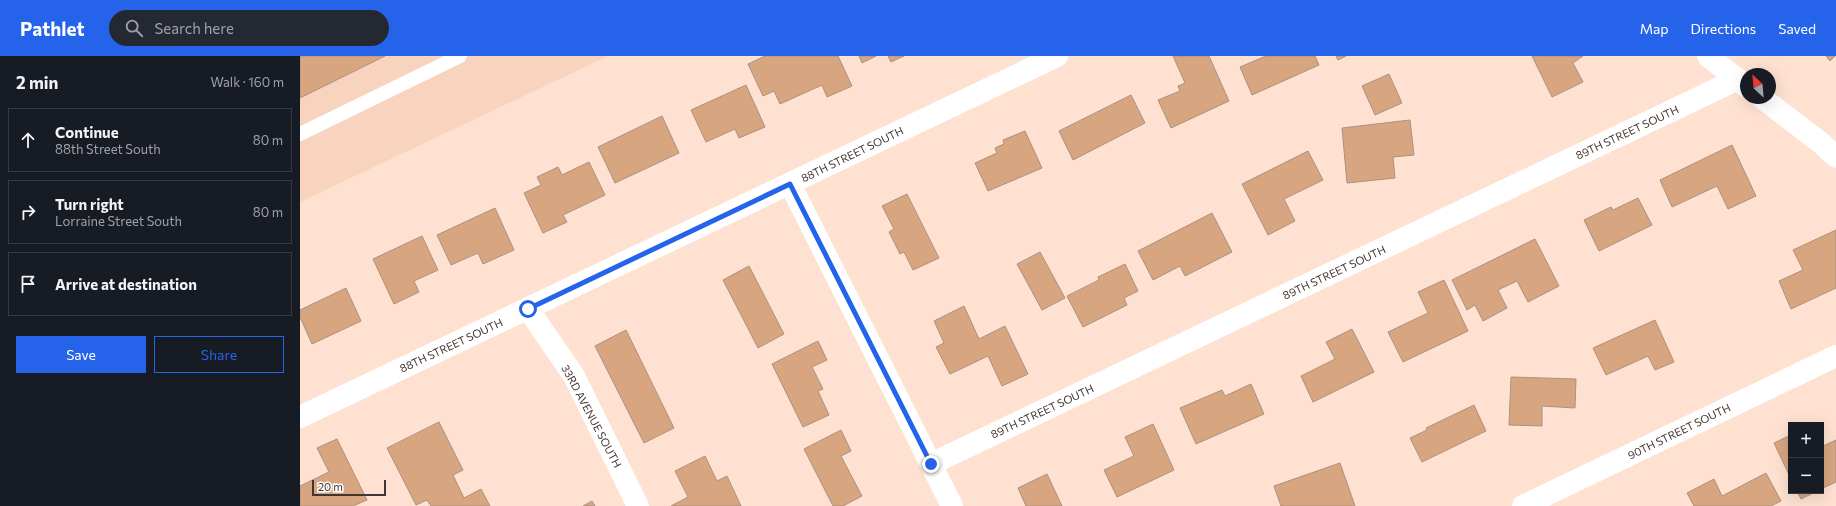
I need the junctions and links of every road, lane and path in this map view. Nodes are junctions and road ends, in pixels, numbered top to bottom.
1 (460, 56) edge
2 (1057, 56) edge
3 (1708, 56) edge
4 (1740, 81) edge
5 (1740, 84) edge
6 (1770, 104) edge
7 (300, 134) edge
8 (1836, 157) edge
9 (790, 184) junction
10 (528, 309) junction
11 (1836, 356) edge
12 (300, 416) edge
13 (931, 464) junction
14 (638, 506) edge
15 (952, 506) edge
16 (1523, 506) edge

1 - 7 lane
2 - 9 street, 88TH STREET SOUTH
3 - 4 street
5 - 13 street, 89TH STREET SOUTH
6 - 8 street
9 - 10 street, 88TH STREET SOUTH
9 - 13 street
10 - 12 street, 88TH STREET SOUTH
10 - 14 street, 33RD AVENUE SOUTH
11 - 16 street, 90TH STREET SOUTH
13 - 15 street

